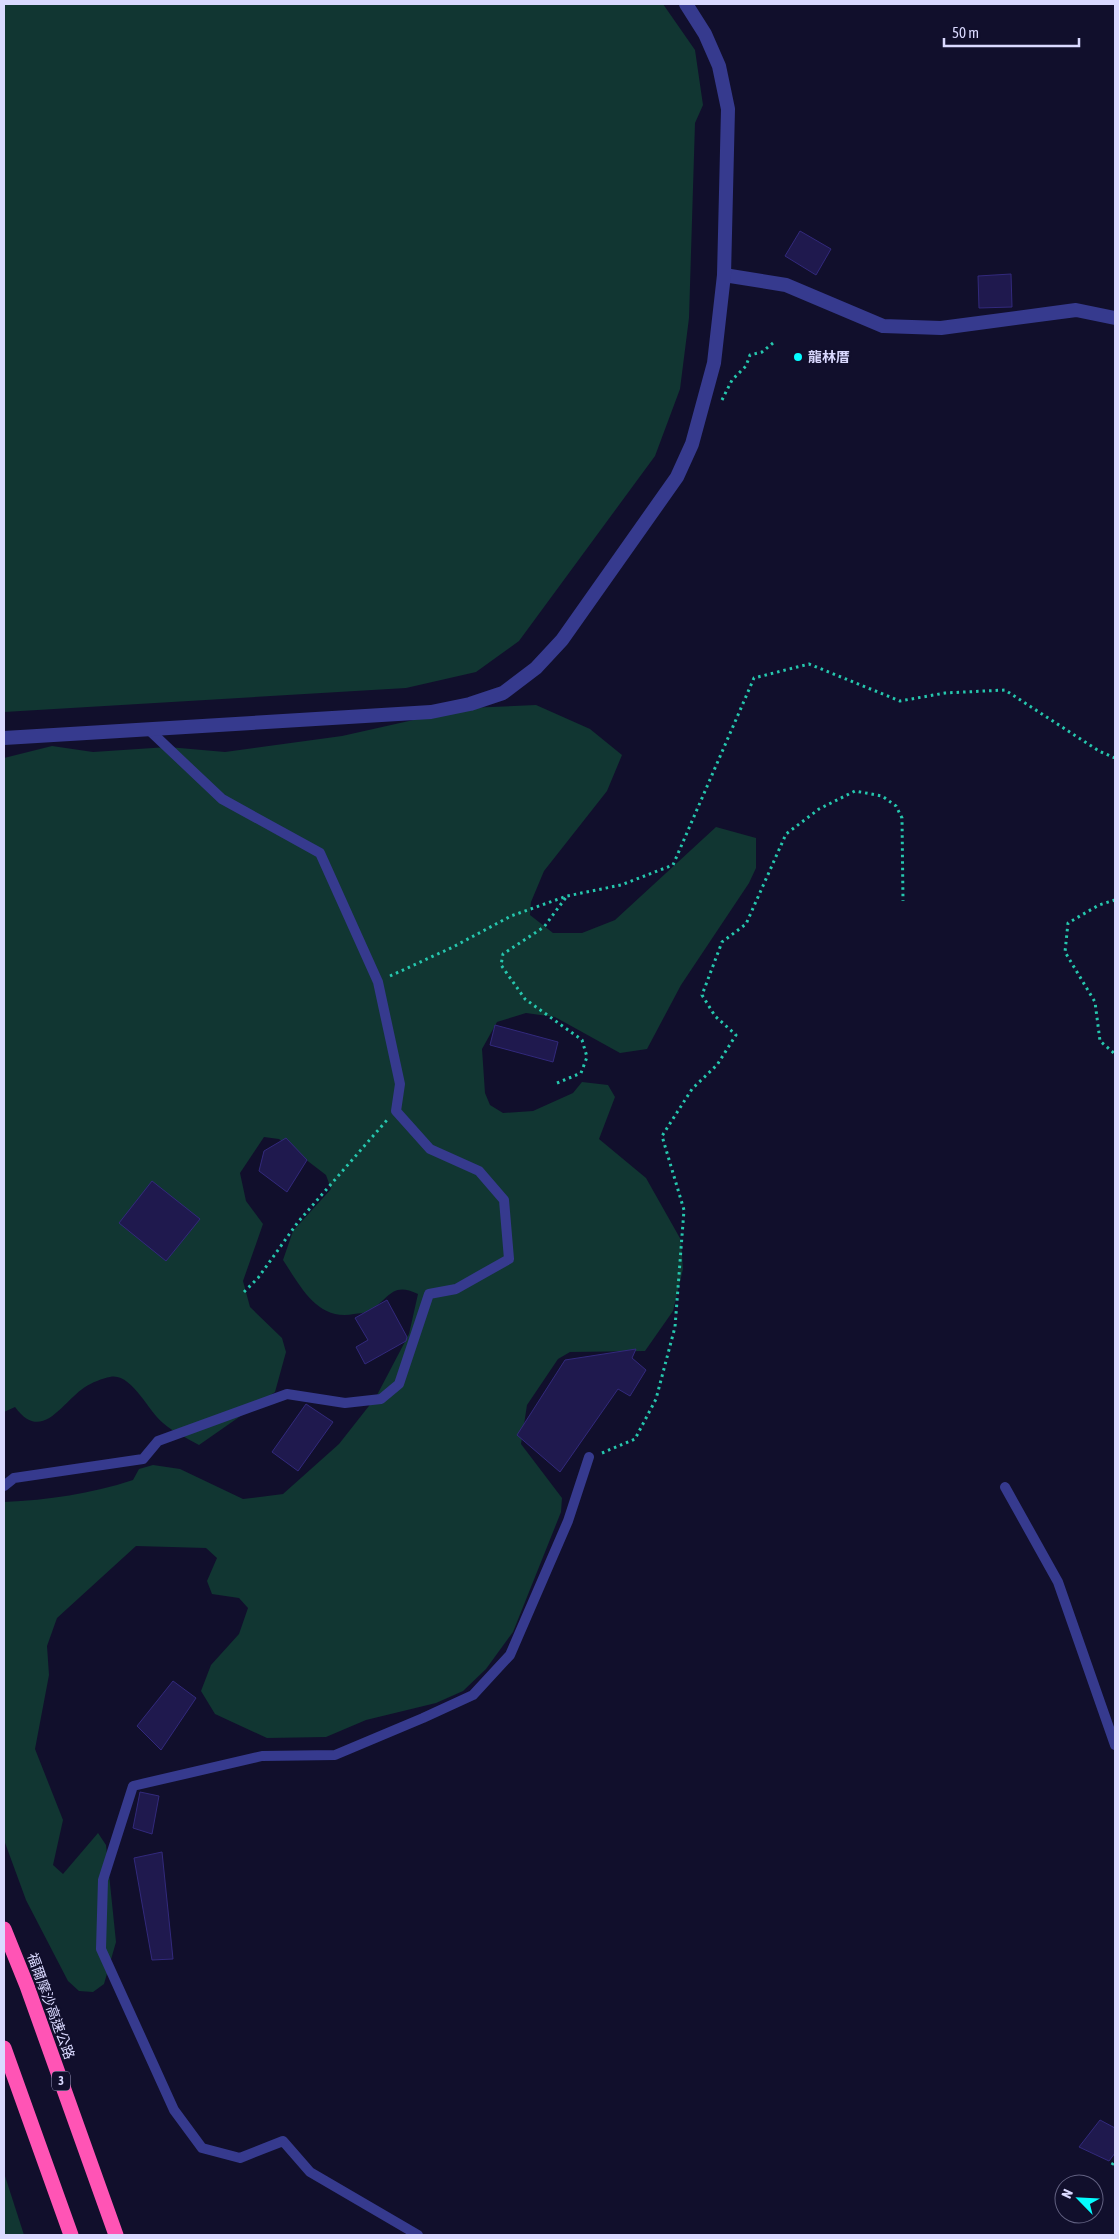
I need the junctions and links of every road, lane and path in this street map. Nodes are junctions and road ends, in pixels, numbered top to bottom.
1 (686, 4) edge
2 (724, 275) junction
3 (1115, 318) edge
4 (773, 343) dead end
5 (721, 401) dead end
6 (148, 730) junction
7 (4, 738) edge
8 (1115, 758) edge
9 (567, 896) junction
10 (1115, 900) edge
11 (903, 901) dead end
12 (378, 982) junction
13 (1115, 1054) edge
14 (557, 1082) dead end
15 (396, 1110) junction
16 (244, 1292) dead end
17 (589, 1457) joint
18 (4, 1486) edge
19 (1005, 1487) dead end
20 (1115, 1745) edge
21 (4, 1929) edge
22 (4, 2048) edge
23 (1115, 2160) edge
24 (1112, 2166) dead end
25 (71, 2235) edge
26 (116, 2235) edge
27 (418, 2235) edge

1 - 2 street
2 - 3 street
2 - 6 street
4 - 5 path
6 - 7 street
6 - 12 lane
8 - 9 path
9 - 12 path
9 - 14 path
10 - 13 path
11 - 17 path
12 - 15 lane
15 - 16 path
15 - 18 lane
17 - 27 lane
19 - 20 lane
21 - 26 highway, 福爾摩沙高速公路 / 3
22 - 25 highway
23 - 24 path

